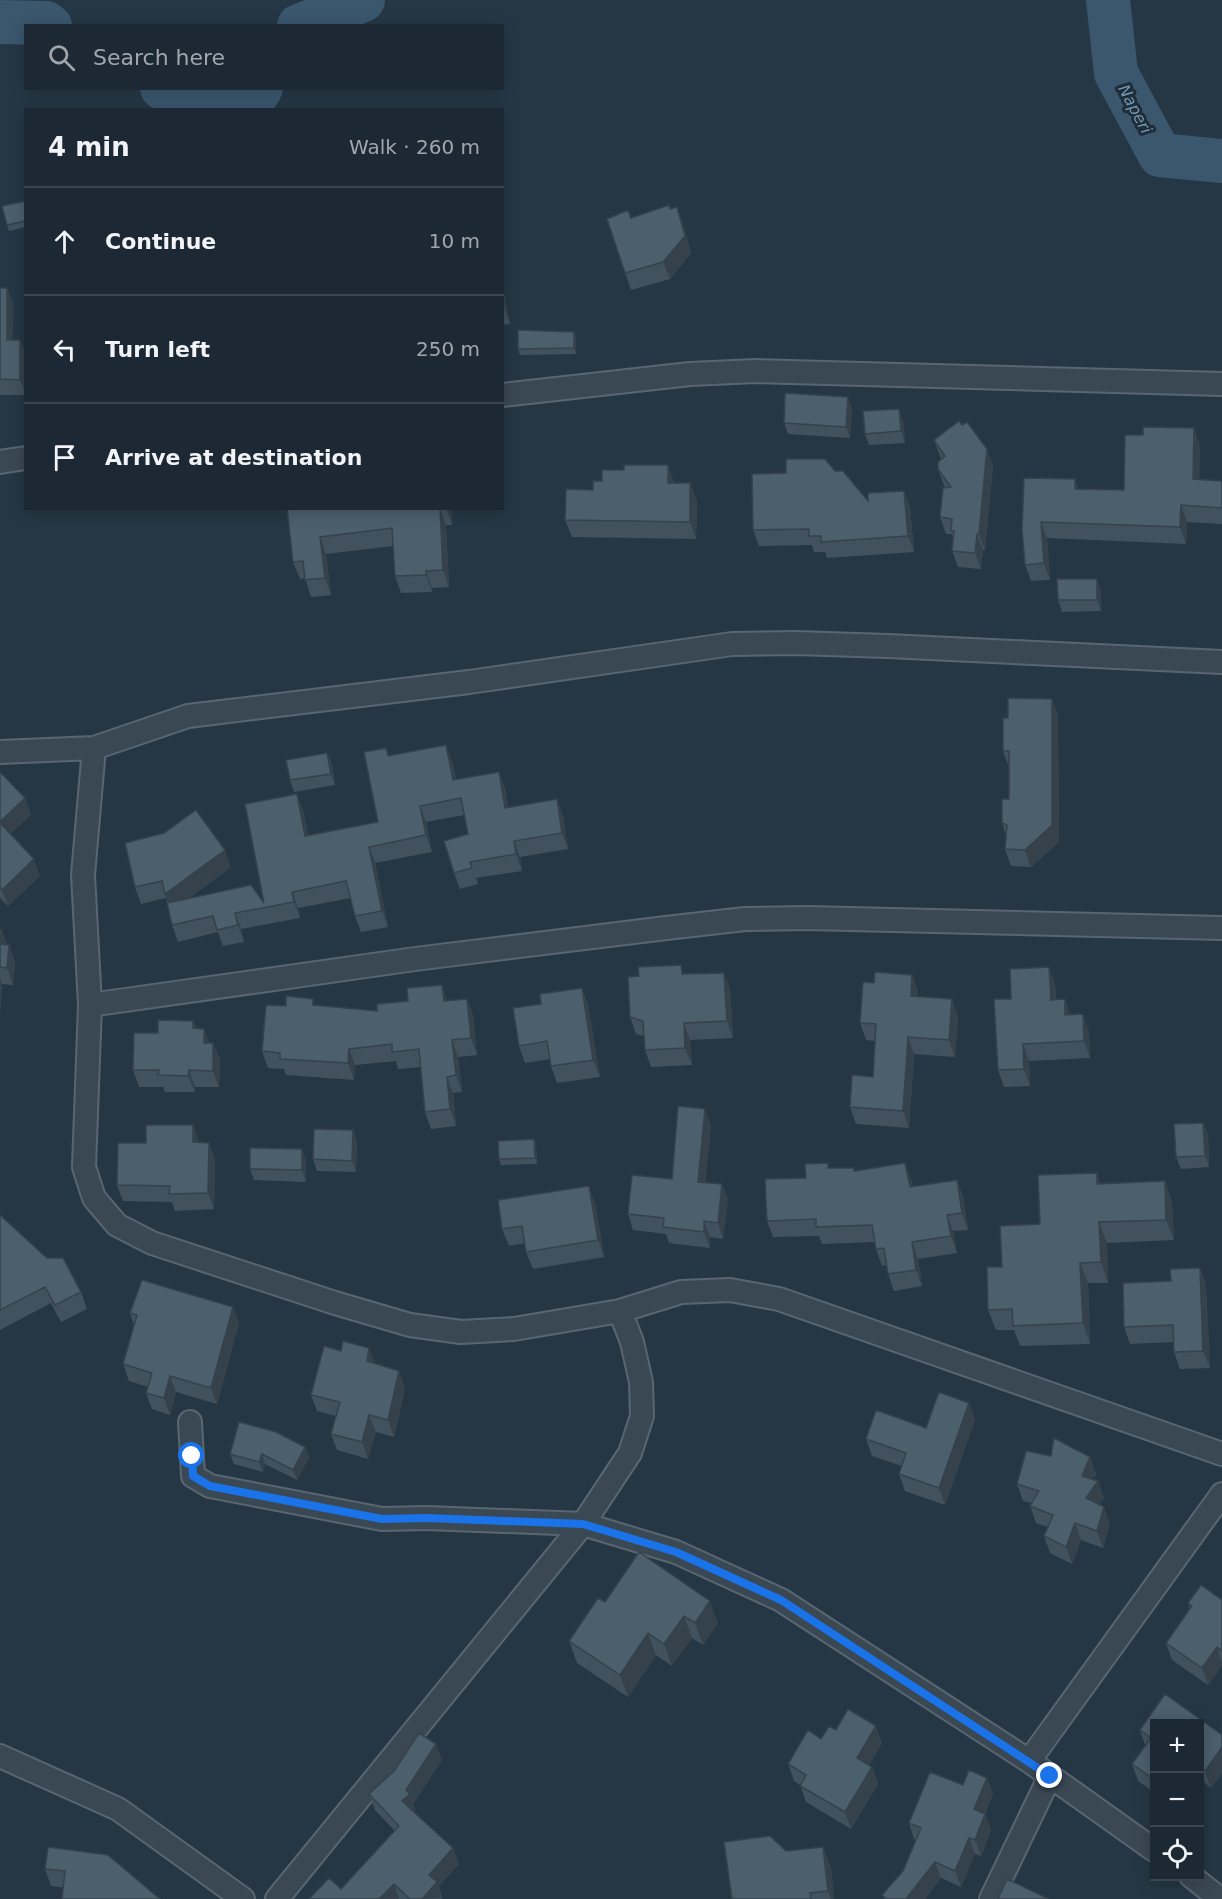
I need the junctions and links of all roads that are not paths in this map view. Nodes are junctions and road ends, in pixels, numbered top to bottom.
1 (1222, 384) edge
2 (504, 395) edge
3 (24, 458) edge
4 (0, 462) edge
5 (1222, 662) edge
6 (94, 748) junction
7 (0, 752) edge
8 (1222, 928) edge
9 (90, 1005) junction
10 (620, 1311) junction
11 (190, 1422) dead end
12 (1222, 1454) edge
13 (1222, 1494) edge
14 (583, 1524) junction
15 (0, 1756) edge
16 (1029, 1761) junction
17 (1050, 1776) junction
18 (1150, 1846) edge
19 (1197, 1881) edge
20 (243, 1899) edge
21 (277, 1899) edge
22 (991, 1899) edge
23 (1220, 1899) edge

1 - 2 street
3 - 4 street
5 - 6 street
6 - 7 street
6 - 9 street
8 - 9 street
9 - 10 street
10 - 12 street
10 - 14 street
11 - 14 street
13 - 16 street
14 - 16 street
14 - 21 street
15 - 20 street
16 - 17 street
17 - 18 street
17 - 22 street
19 - 23 street

